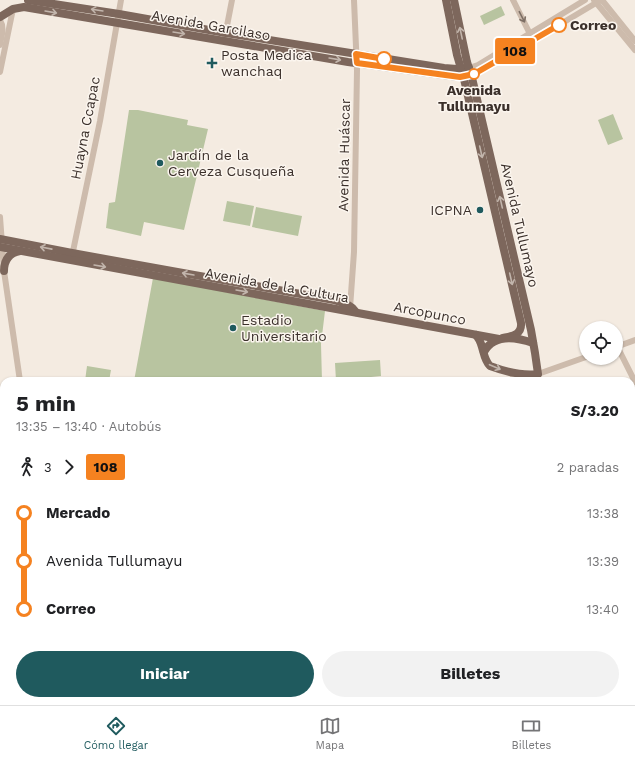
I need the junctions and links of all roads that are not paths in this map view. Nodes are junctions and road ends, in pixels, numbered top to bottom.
1 (15, 0) edge
2 (28, 0) edge
3 (121, 0) edge
4 (232, 0) edge
5 (354, 0) edge
6 (446, 0) edge
7 (454, 0) edge
8 (513, 0) edge
9 (585, 0) edge
10 (598, 1) edge
11 (10, 10) junction
12 (119, 14) junction
13 (0, 17) edge
14 (0, 20) edge
15 (117, 23) junction
16 (530, 34) junction
17 (225, 37) junction
18 (635, 41) edge
19 (0, 45) edge
20 (635, 50) edge
21 (357, 59) junction
22 (0, 72) edge
23 (466, 72) junction
24 (0, 217) edge
25 (1, 243) edge
26 (21, 251) junction
27 (72, 257) junction
28 (4, 271) junction
29 (352, 309) junction
30 (476, 335) junction
31 (501, 339) junction
32 (635, 340) edge
33 (533, 343) junction
34 (623, 345) edge
35 (484, 352) junction
36 (623, 359) edge
37 (579, 360) edge
38 (541, 375) edge
39 (19, 377) edge
40 (513, 377) edge
41 (632, 377) edge

1 - 11 main road
12 -> 2 main road, Avenida Garcilaso
3 - 12 street, Huayna Ccapac
4 - 17 street
5 - 21 street, Avenida Huáscar
6 - 23 main road, Avenida Tullumayo
23 -> 7 main road, Avenida Tullumayo
8 -> 16 street
9 - 16 street, Avenida Garcilaso
10 - 18 street
10 - 20 street
10 - 23 street, Avenida Garcilaso
11 - 13 main road
11 -> 15 main road, Avenida Garcilaso
11 - 22 street
12 - 15 street, Huayna Ccapac
12 - 17 main road, Avenida Garcilaso
14 - 19 street
15 -> 17 main road, Avenida Garcilaso
15 - 27 street, Huayna Ccapac
16 - 23 street, Avenida Garcilaso
17 - 21 main road, Avenida Garcilaso
21 - 23 main road, Avenida Garcilaso
21 - 29 street, Avenida Huáscar
23 -> 31 main road, Avenida Tullumayo
33 -> 23 main road, Avenida Tullumayo
24 - 25 street
25 - 26 main road, Avenida de la Cultura
27 -> 25 main road, Avenida de la Cultura
25 - 28 street
26 - 27 main road, Avenida de la Cultura
26 - 28 main road
27 - 29 main road, Avenida de la Cultura
28 - 39 street
29 - 30 main road, Arcopunco
30 - 31 main road, Arcopunco
30 - 35 main road
31 - 33 main road, Arcopunco
31 - 35 main road
32 - 34 street
33 - 38 main road, Avenida Tullumayo
35 -> 40 main road
36 - 41 street
37 - 38 street
38 - 40 main road

